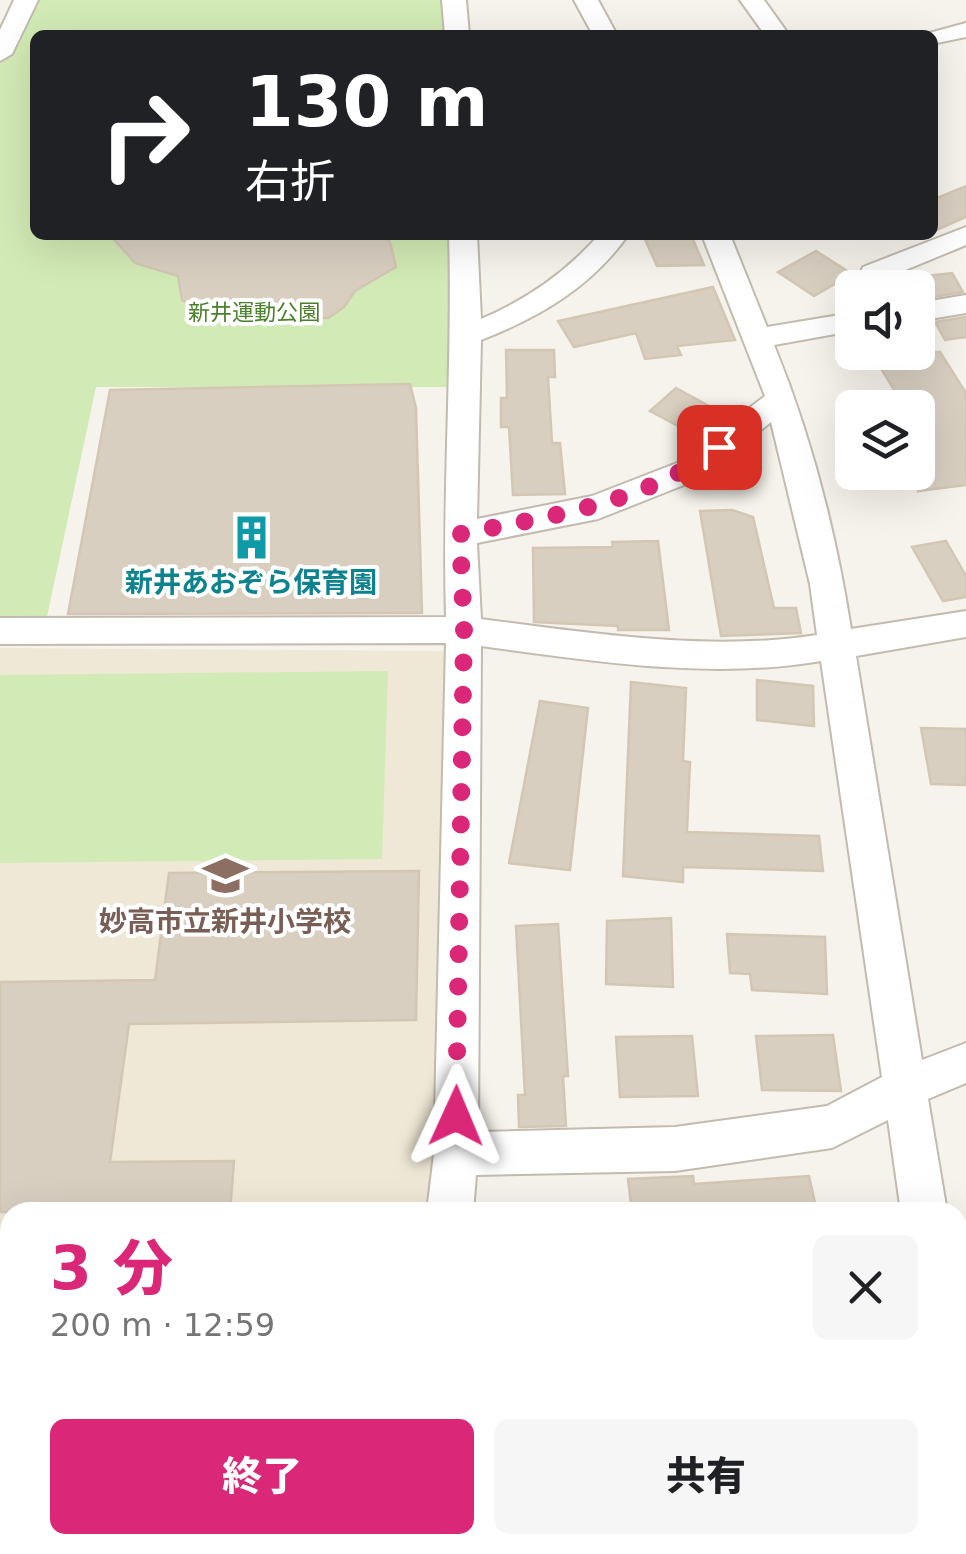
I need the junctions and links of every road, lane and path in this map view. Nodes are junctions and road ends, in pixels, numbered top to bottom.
1 (26, 0) edge
2 (454, 0) edge
3 (586, 0) edge
4 (752, 0) edge
5 (457, 30) edge
6 (602, 30) edge
7 (773, 30) edge
8 (966, 30) edge
9 (938, 36) edge
10 (0, 54) edge
11 (966, 235) edge
12 (463, 240) edge
13 (610, 240) edge
14 (718, 240) edge
15 (878, 270) edge
16 (966, 304) edge
17 (935, 309) edge
18 (835, 325) edge
19 (467, 335) junction
20 (757, 338) junction
21 (781, 400) junction
22 (460, 534) junction
23 (966, 624) edge
24 (464, 630) junction
25 (0, 631) edge
26 (836, 647) junction
27 (966, 1063) edge
28 (906, 1087) junction
29 (456, 1154) junction
30 (451, 1202) edge
31 (923, 1202) edge

1 - 10 street
2 - 5 street
3 - 6 street
4 - 7 street
8 - 9 street
11 - 15 street
12 - 19 street
13 - 19 street
14 - 20 street
16 - 17 street
18 - 20 street
19 - 22 street
20 - 21 street
21 - 22 street
21 - 26 street
22 - 24 street
23 - 26 street
24 - 25 street
24 - 26 street
24 - 29 street
26 - 28 street
27 - 28 street
28 - 29 street
28 - 31 street
29 - 30 street

